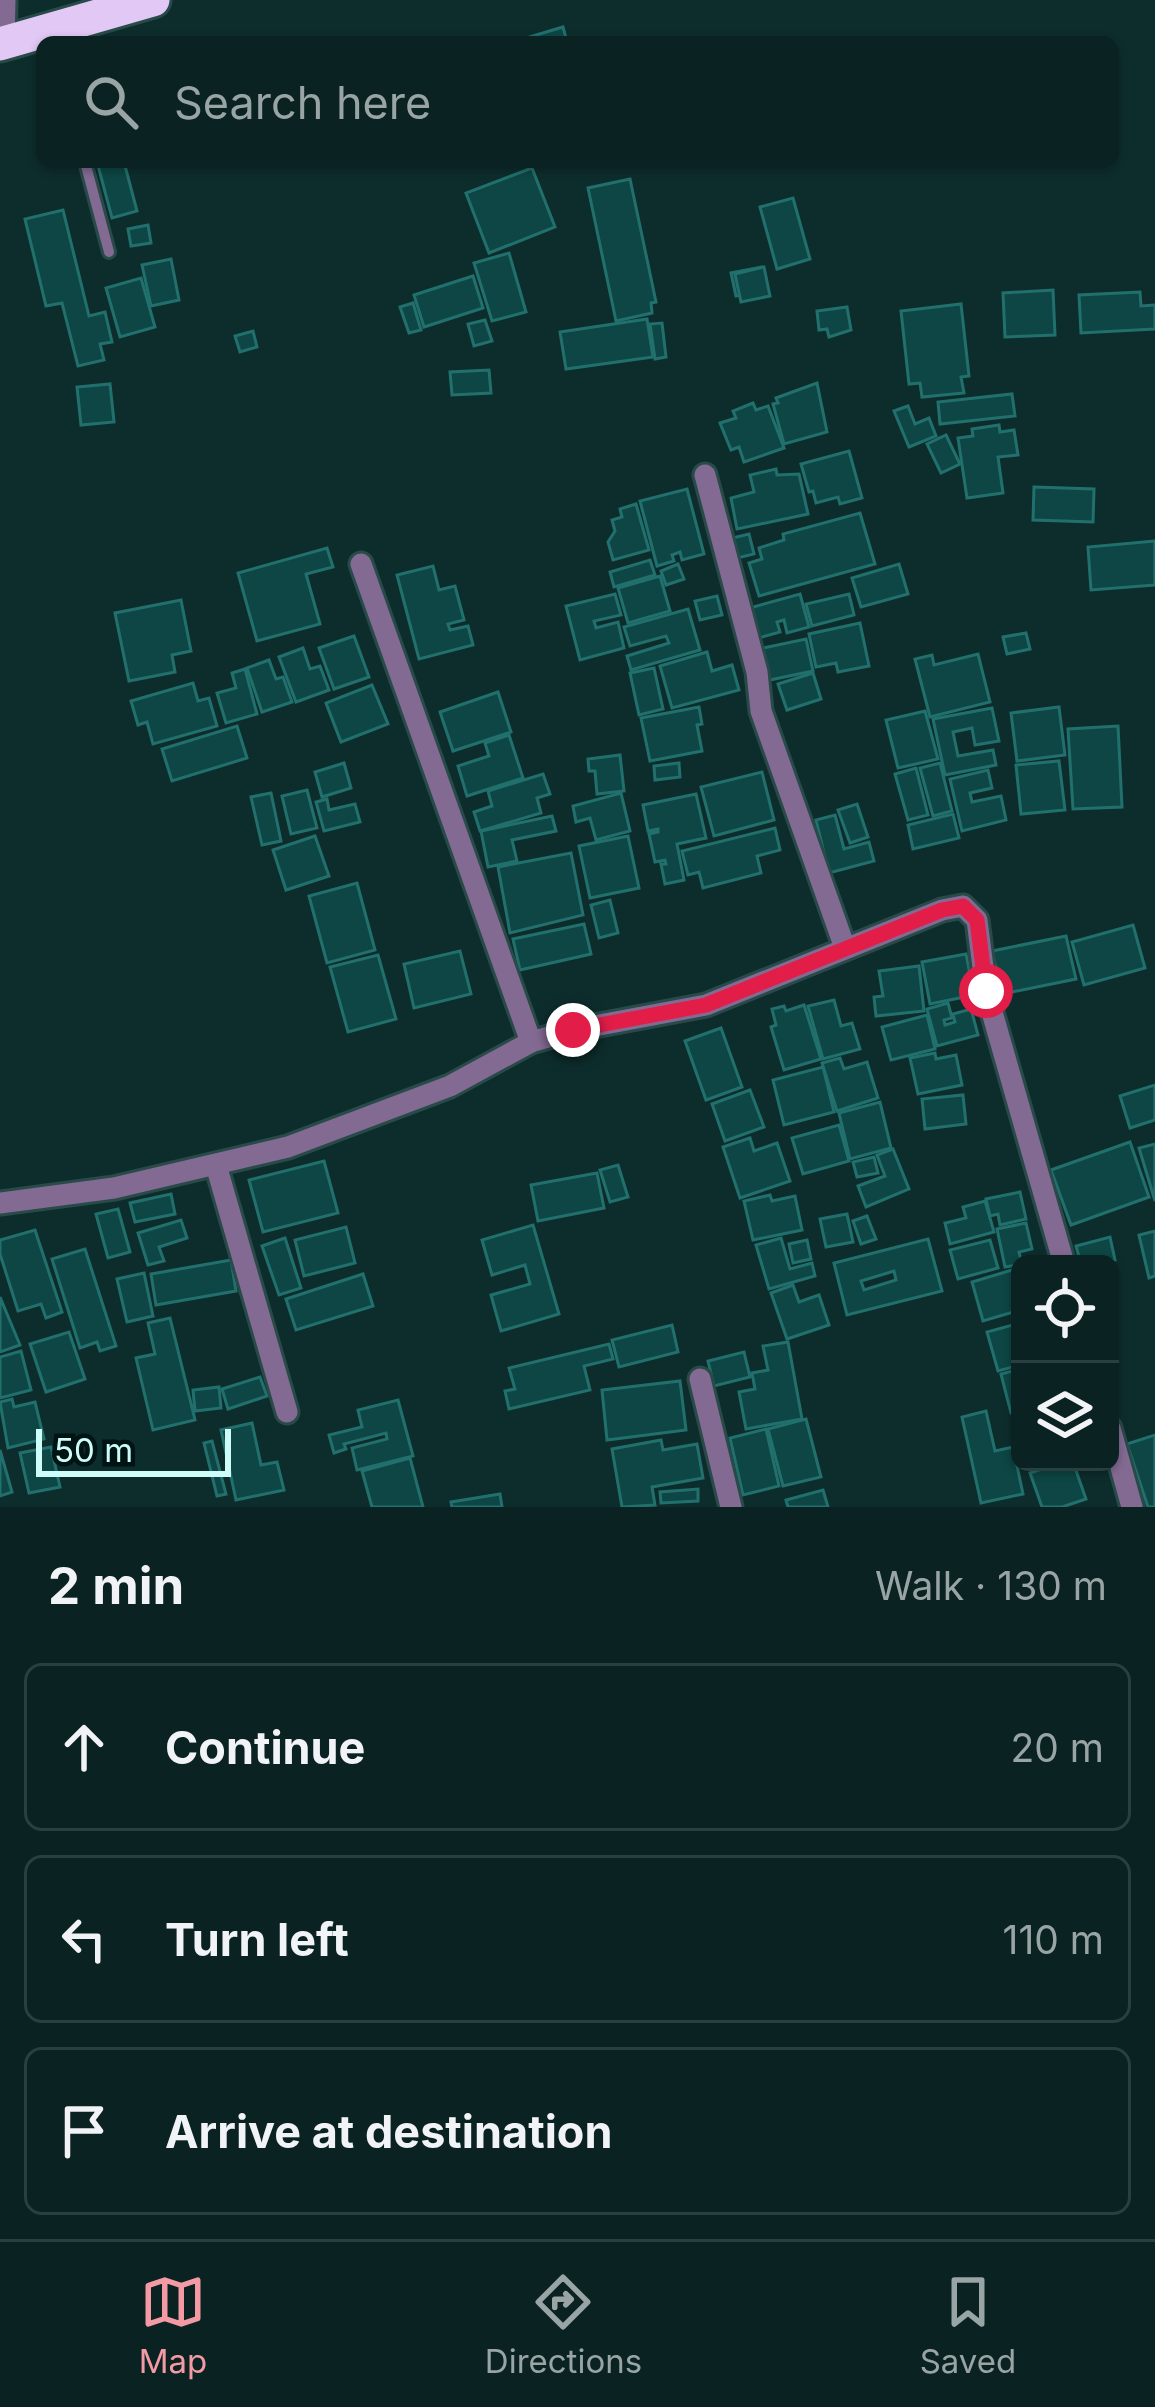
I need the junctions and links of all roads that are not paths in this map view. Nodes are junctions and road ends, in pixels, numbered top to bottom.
1 (5, 0) edge
2 (153, 0) edge
3 (51, 36) edge
4 (36, 38) edge
5 (2, 44) edge
6 (87, 168) edge
7 (109, 252) dead end
8 (705, 475) dead end
9 (361, 564) dead end
10 (845, 948) junction
11 (531, 1042) junction
12 (216, 1166) junction
13 (0, 1203) edge
14 (1061, 1255) edge
15 (700, 1379) dead end
16 (287, 1412) dead end
17 (1119, 1460) edge
18 (731, 1507) edge
19 (1132, 1507) edge

1 - 5 street
2 - 3 highway
4 - 5 highway
6 - 7 lane
8 - 10 street
9 - 11 street
10 - 11 street
10 - 14 street
11 - 12 street
12 - 13 street
12 - 16 street
15 - 18 street
17 - 19 street

